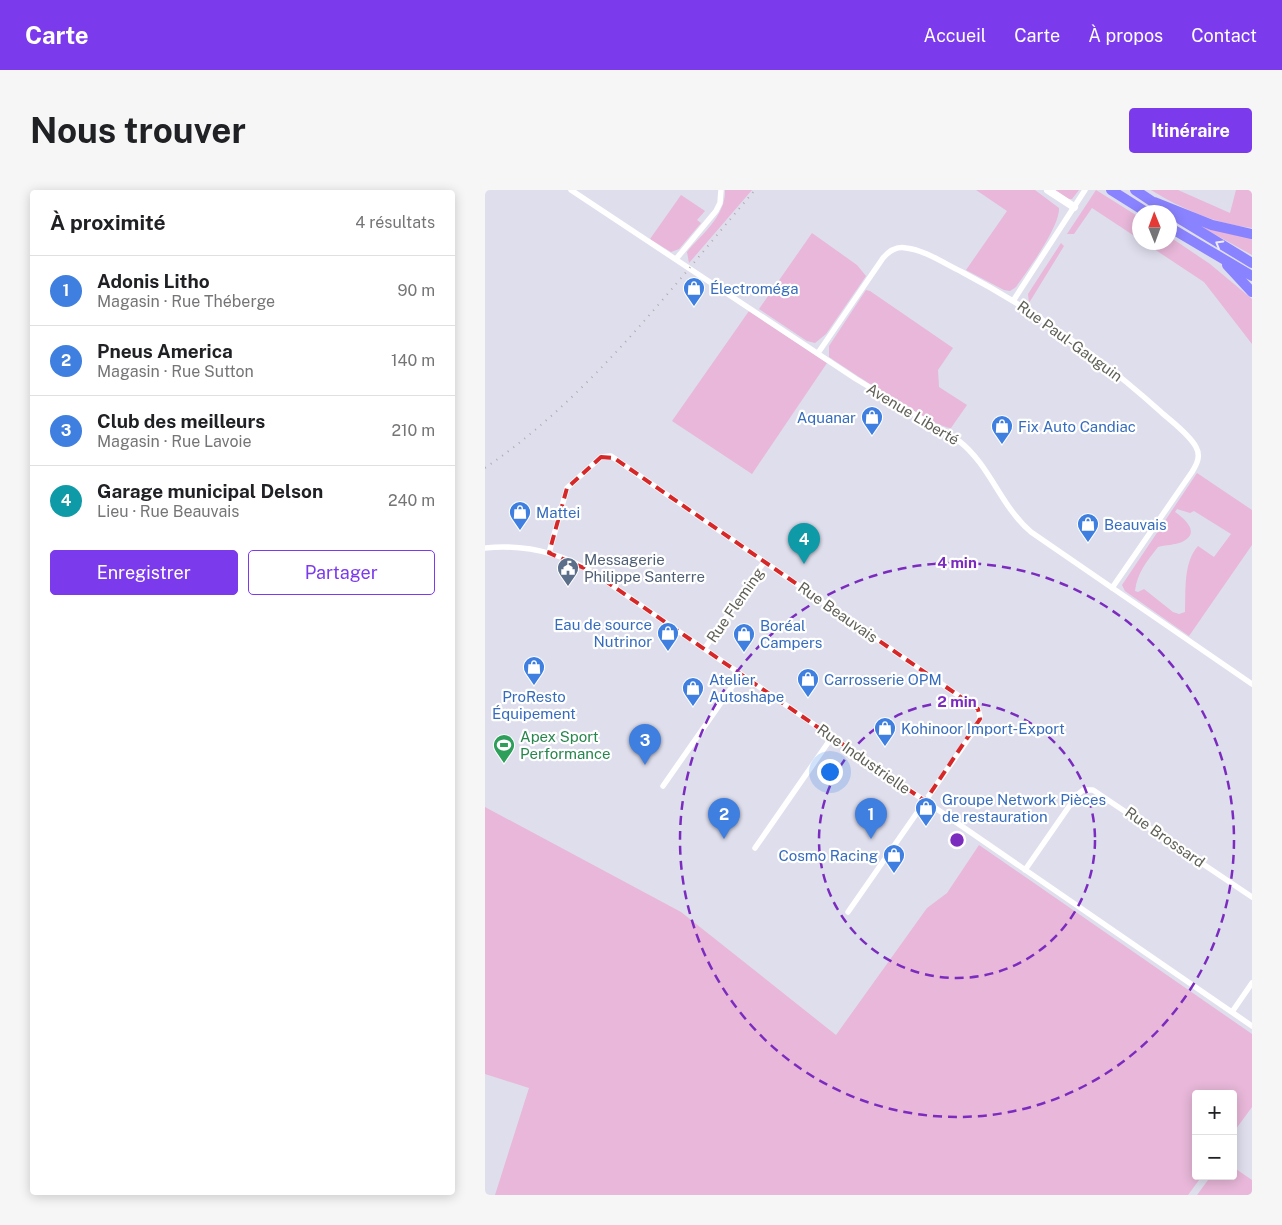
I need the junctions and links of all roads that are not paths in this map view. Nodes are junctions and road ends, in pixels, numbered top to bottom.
1 (571, 190) edge
2 (721, 190) edge
3 (1048, 190) edge
4 (1085, 190) edge
5 (1111, 190) edge
6 (1135, 190) edge
7 (1154, 202) junction
8 (1135, 205) edge
9 (1158, 205) edge
10 (1074, 207) junction
11 (1177, 218) edge
12 (1177, 233) edge
13 (1252, 234) edge
14 (1221, 259) junction
15 (676, 260) junction
16 (1252, 263) edge
17 (1252, 276) edge
18 (1252, 292) edge
19 (1013, 301) junction
20 (818, 353) junction
21 (485, 548) edge
22 (549, 553) junction
23 (765, 562) junction
24 (1112, 588) junction
25 (705, 648) junction
26 (741, 674) junction
27 (1252, 684) edge
28 (832, 737) junction
29 (663, 786) dead end
30 (925, 801) junction
31 (755, 848) dead end
32 (1025, 870) junction
33 (1252, 897) edge
34 (848, 912) dead end
35 (1252, 983) edge
36 (1232, 1012) junction
37 (1252, 1026) edge

1 - 15 street, Avenue Liberté
2 - 15 street
3 - 10 street
4 - 10 street
5 - 8 highway
6 - 7 highway
7 - 9 highway
7 - 13 highway
10 - 19 street
16 -> 11 highway
12 - 14 highway
14 - 17 highway
14 - 18 highway
15 - 20 street, Avenue Liberté
19 - 20 street, Rue Paul-Gauguin
19 - 24 street, Rue Paul-Gauguin
20 - 24 street, Avenue Liberté
21 - 22 street, Rue Industrielle
22 - 23 street, Rue Beauvais
22 - 25 street, Rue Industrielle
23 - 25 street, Rue Fleming
23 - 30 street, Rue Beauvais
24 - 27 street, Avenue Liberté
25 - 26 street, Rue Industrielle
26 - 28 street, Rue Industrielle
26 - 29 street
28 - 30 street, Rue Industrielle
28 - 31 street
30 - 32 street, Rue Industrielle
30 - 34 street
32 - 33 street, Rue Brossard
32 - 36 street, Rue Industrielle
35 - 36 street
36 - 37 street, Rue Industrielle

